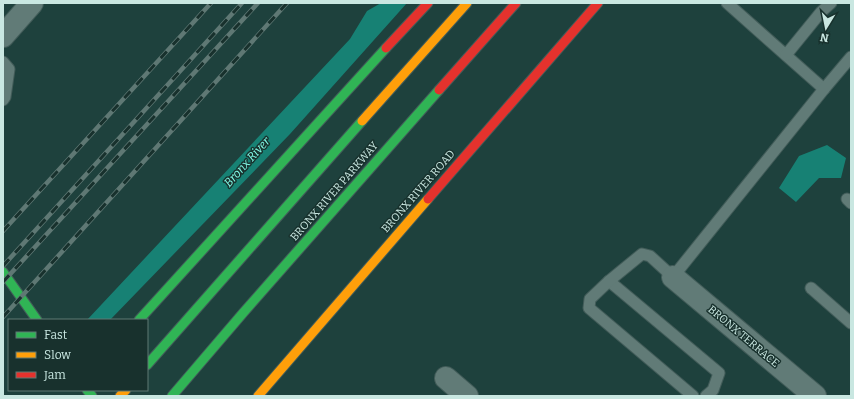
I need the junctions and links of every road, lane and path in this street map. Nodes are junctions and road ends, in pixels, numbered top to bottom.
1 (32, 3) edge
2 (428, 3) edge
3 (467, 3) edge
4 (516, 3) edge
5 (598, 3) edge
6 (727, 3) edge
7 (831, 3) edge
8 (3, 36) edge
9 (786, 55) junction
10 (851, 57) edge
11 (3, 62) edge
12 (824, 89) junction
13 (3, 100) edge
14 (3, 272) edge
15 (673, 276) junction
16 (610, 280) junction
17 (811, 288) dead end
18 (36, 319) edge
19 (140, 319) edge
20 (851, 323) edge
21 (148, 364) edge
22 (446, 378) dead end
23 (172, 396) edge
24 (258, 396) edge
25 (467, 396) edge
26 (693, 396) edge
27 (706, 396) edge
28 (815, 396) edge

1 - 8 street
2 - 19 main road
3 - 21 main road
4 - 23 main road, BRONX RIVER PARKWAY
5 - 24 main road, BRONX RIVER ROAD
6 - 9 lane
7 - 9 lane
9 - 12 lane
10 - 12 lane
11 - 13 lane
12 - 15 lane
14 - 18 main road
15 - 16 lane
15 - 28 street, BRONX TERRACE
16 - 26 lane
16 - 27 lane
17 - 20 lane
22 - 25 street

